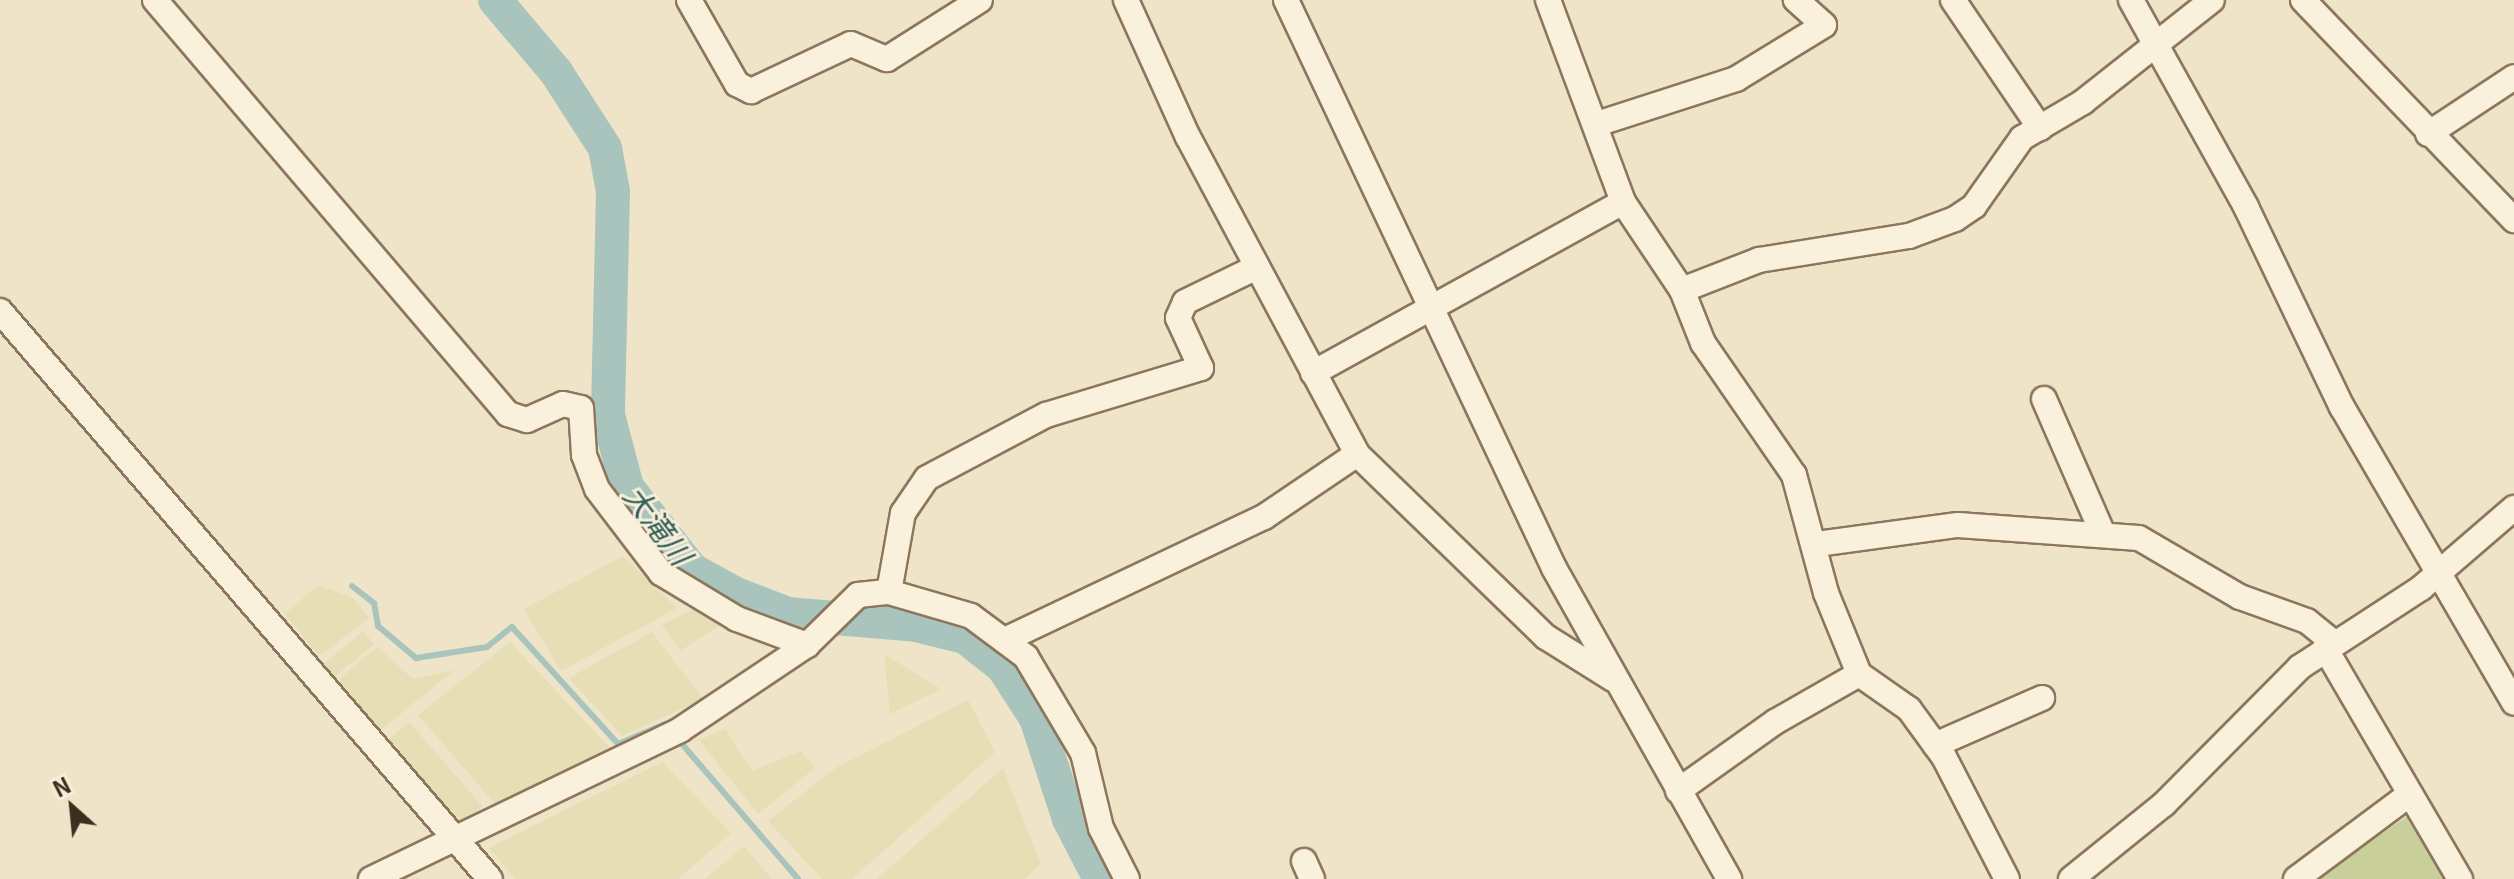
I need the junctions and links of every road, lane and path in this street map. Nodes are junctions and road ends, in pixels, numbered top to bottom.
1 (155, 0) edge
2 (689, 0) edge
3 (980, 0) edge
4 (1126, 0) edge
5 (1286, 0) edge
6 (1548, 0) edge
7 (1953, 0) edge
8 (2131, 0) edge
9 (2212, 0) edge
10 (2303, 0) edge
11 (1802, 1) edge
12 (2157, 43) junction
13 (2514, 77) edge
14 (1597, 124) junction
15 (2040, 128) junction
16 (2428, 134) junction
17 (1623, 202) junction
18 (2514, 220) edge
19 (1257, 267) junction
20 (1682, 290) junction
21 (1431, 310) junction
22 (0, 311) edge
23 (1313, 373) junction
24 (2044, 399) dead end
25 (1357, 454) junction
26 (2514, 508) edge
27 (2102, 532) junction
28 (1817, 544) junction
29 (2437, 575) junction
30 (889, 592) junction
31 (1009, 638) junction
32 (814, 639) junction
33 (2329, 645) junction
34 (1859, 674) junction
35 (1613, 679) junction
36 (2042, 698) dead end
37 (2514, 703) edge
38 (1935, 745) junction
39 (1678, 791) junction
40 (2410, 794) junction
41 (456, 839) junction
42 (371, 879) edge
43 (490, 879) edge
44 (1127, 879) edge
45 (1729, 879) edge
46 (2007, 879) edge
47 (2071, 879) edge
48 (2296, 879) edge
49 (2460, 879) edge

1 - 32 street
2 - 3 street
4 - 19 street
5 - 21 street
6 - 14 street
7 - 15 street
8 - 12 street
9 - 12 street
10 - 16 street
11 - 14 street
12 - 15 street
12 - 29 street
13 - 16 street
14 - 17 street
15 - 20 street
16 - 18 street
17 - 20 street
17 - 21 street
19 - 23 street
19 - 30 street
20 - 28 street
21 - 23 street
21 - 35 street
22 - 41 street
23 - 25 street
24 - 27 street
25 - 31 street
25 - 35 street
26 - 29 street
27 - 28 street
27 - 33 street
28 - 34 street
29 - 33 street
29 - 37 street
30 - 31 street
30 - 32 street
31 - 44 street
32 - 41 street
33 - 40 street
33 - 47 street
34 - 38 street
34 - 39 street
35 - 39 street
36 - 38 street
38 - 46 street
39 - 45 street
40 - 48 street
40 - 49 street
41 - 42 street
41 - 43 street

